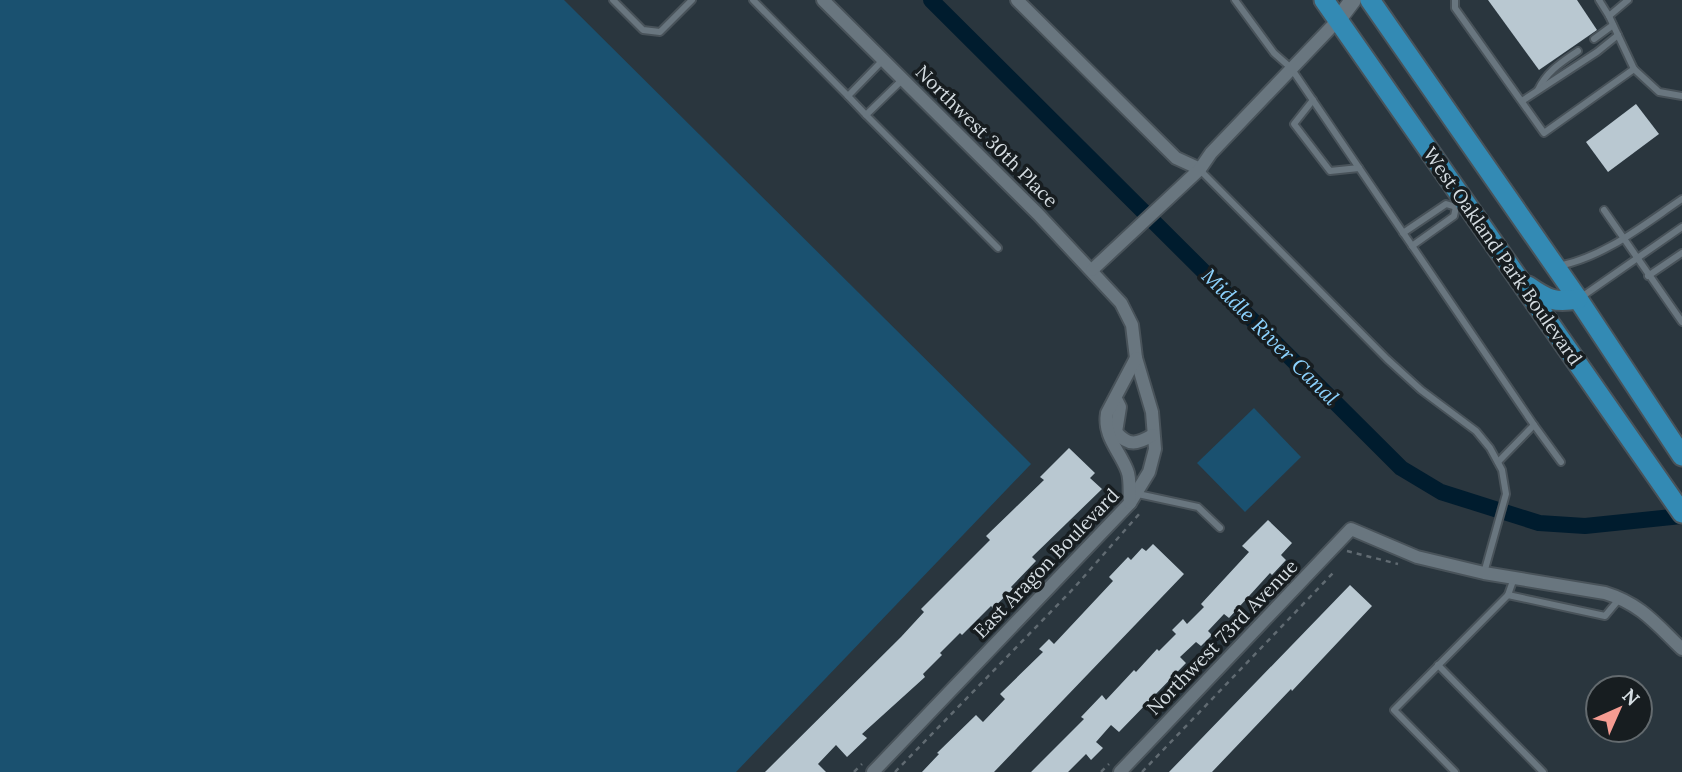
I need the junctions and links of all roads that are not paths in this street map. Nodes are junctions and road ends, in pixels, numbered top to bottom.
1 (613, 0) edge
2 (692, 0) edge
3 (752, 0) edge
4 (823, 0) edge
5 (1017, 0) edge
6 (1235, 0) edge
7 (1324, 0) edge
8 (1353, 0) edge
9 (1370, 0) edge
10 (1455, 0) edge
11 (1599, 0) edge
12 (1628, 0) edge
13 (1609, 16) junction
14 (1338, 20) junction
15 (1614, 25) junction
16 (1618, 35) junction
17 (1594, 39) dead end
18 (1578, 51) dead end
19 (883, 60) junction
20 (1291, 68) junction
21 (1634, 69) junction
22 (903, 79) junction
23 (1537, 92) junction
24 (848, 96) junction
25 (1682, 96) edge
26 (1313, 100) junction
27 (1522, 101) junction
28 (866, 115) junction
29 (1359, 168) junction
30 (1200, 169) junction
31 (1682, 200) edge
32 (1460, 205) junction
33 (1604, 210) dead end
34 (1682, 227) edge
35 (1403, 233) junction
36 (1623, 239) junction
37 (1412, 247) junction
38 (998, 248) dead end
39 (1682, 253) edge
40 (1636, 259) junction
41 (1556, 266) junction
42 (1092, 270) junction
43 (1648, 276) junction
44 (1519, 279) junction
45 (1578, 299) junction
46 (1121, 303) joint
47 (1682, 323) edge
48 (1136, 358) junction
49 (1116, 400) junction
50 (1534, 425) junction
51 (1153, 435) junction
52 (1682, 456) edge
53 (1498, 462) junction
54 (1561, 462) dead end
55 (1139, 498) junction
56 (1682, 513) edge
57 (1220, 527) dead end
58 (1485, 573) junction
59 (1514, 578) junction
60 (1508, 595) junction
61 (1620, 598) junction
62 (1682, 649) edge
63 (1438, 665) junction
64 (873, 772) edge
65 (1120, 772) edge
66 (1455, 772) edge
67 (1543, 772) edge

1 - 2 lane
3 - 24 lane
4 - 19 street, Northwest 30th Place
5 - 30 street
6 - 20 lane
7 - 14 main road, West Oakland Park Boulevard
8 - 14 street
9 - 41 main road, West Oakland Park Boulevard
10 - 27 lane
11 - 13 lane
12 - 13 lane
13 - 15 lane
14 - 20 street
14 - 32 main road, West Oakland Park Boulevard
15 - 16 lane
15 - 17 lane
16 - 21 lane
16 - 23 lane
18 - 23 lane
19 - 22 street, Northwest 30th Place
19 - 24 lane
20 - 26 lane
20 - 30 street
21 - 25 lane
21 - 27 lane
22 - 28 lane
22 - 42 street, Northwest 30th Place
23 - 27 lane
24 - 28 lane
26 - 29 lane
26 - 29 lane
28 - 38 lane
29 - 35 lane
30 - 42 street
30 - 53 lane
31 - 36 lane
32 - 35 lane
32 - 37 lane
32 - 44 main road, West Oakland Park Boulevard
33 - 36 lane
34 - 40 lane
35 - 37 lane
36 - 40 lane
36 - 41 lane
37 - 50 lane
39 - 43 lane
40 - 43 lane
40 - 45 lane
41 - 45 main road, West Oakland Park Boulevard
42 - 46 street, Northwest 30th Place
43 - 47 lane
44 - 45 main road
44 - 56 main road, West Oakland Park Boulevard
45 - 52 main road, West Oakland Park Boulevard
46 - 48 street, East Aragon Boulevard
48 - 49 street
48 - 51 street, East Aragon Boulevard
49 - 51 street
49 - 55 street
50 - 53 lane
50 - 54 lane
51 - 55 street, East Aragon Boulevard
53 - 58 lane
55 - 57 lane
55 - 64 street, East Aragon Boulevard
58 - 59 street
58 - 65 street, Northwest 73rd Avenue
59 - 60 lane
59 - 61 street
60 - 61 lane
60 - 63 lane
61 - 62 street
63 - 66 lane
63 - 67 lane

